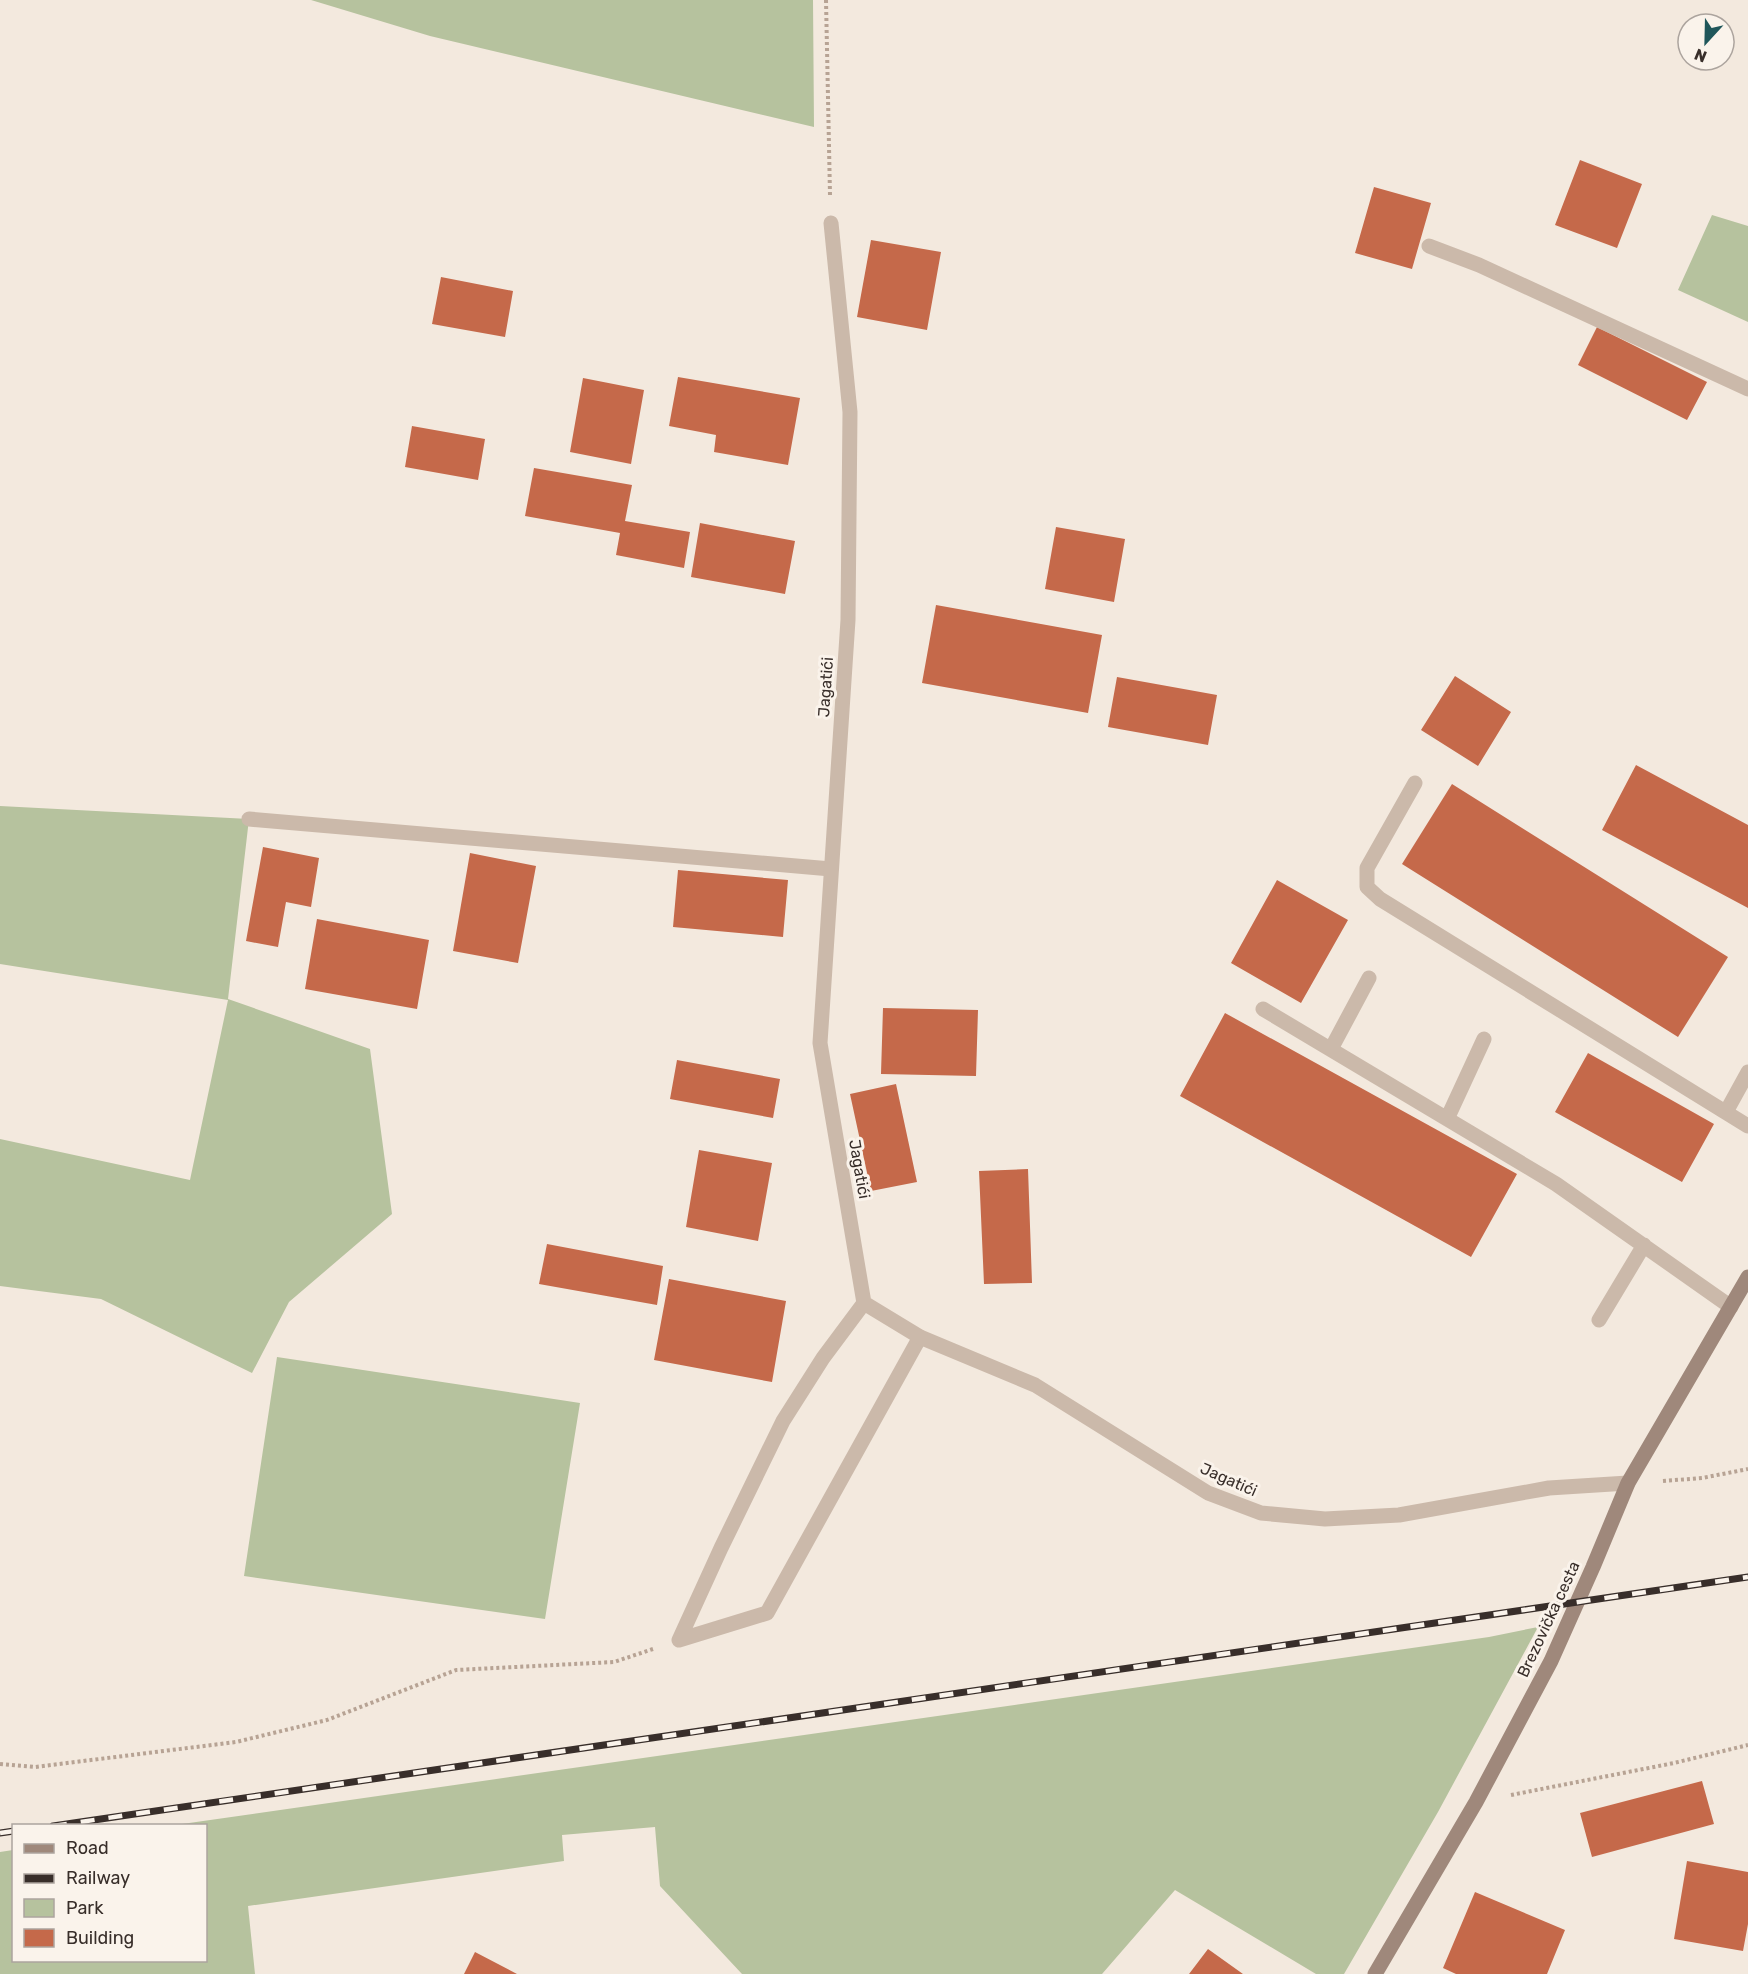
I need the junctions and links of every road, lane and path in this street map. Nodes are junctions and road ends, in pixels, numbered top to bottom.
1 (826, 0) edge
2 (831, 223) joint
3 (1429, 246) dead end
4 (1748, 389) edge
5 (1415, 783) dead end
6 (249, 819) dead end
7 (831, 869) junction
8 (1369, 978) dead end
9 (1263, 1009) dead end
10 (1484, 1039) dead end
11 (1331, 1049) junction
12 (1748, 1072) edge
13 (1726, 1112) junction
14 (1447, 1119) junction
15 (1748, 1126) edge
16 (1644, 1245) junction
17 (1748, 1277) edge
18 (864, 1303) junction
19 (1731, 1307) junction
20 (1599, 1320) dead end
21 (920, 1337) junction
22 (1748, 1469) edge
23 (1628, 1483) junction
24 (679, 1640) junction
25 (1748, 1745) edge
26 (0, 1764) edge
27 (1476, 1802) junction
28 (1375, 1974) edge

1 - 2 path
2 - 7 street, Jagatići
3 - 4 street
5 - 13 street
6 - 7 street
7 - 18 street, Jagatići
8 - 11 street
9 - 11 street
10 - 14 street
11 - 14 street
12 - 13 street
13 - 15 street
14 - 16 street
16 - 19 street
16 - 20 street
17 - 19 main road, Brezovička cesta
18 - 21 street, Jagatići
18 - 24 street
19 - 23 main road, Brezovička cesta
21 - 23 street, Jagatići
21 - 24 street
22 - 23 path
23 - 27 main road, Brezovička cesta
24 - 26 path
25 - 27 path
27 - 28 main road, Brezovička cesta

